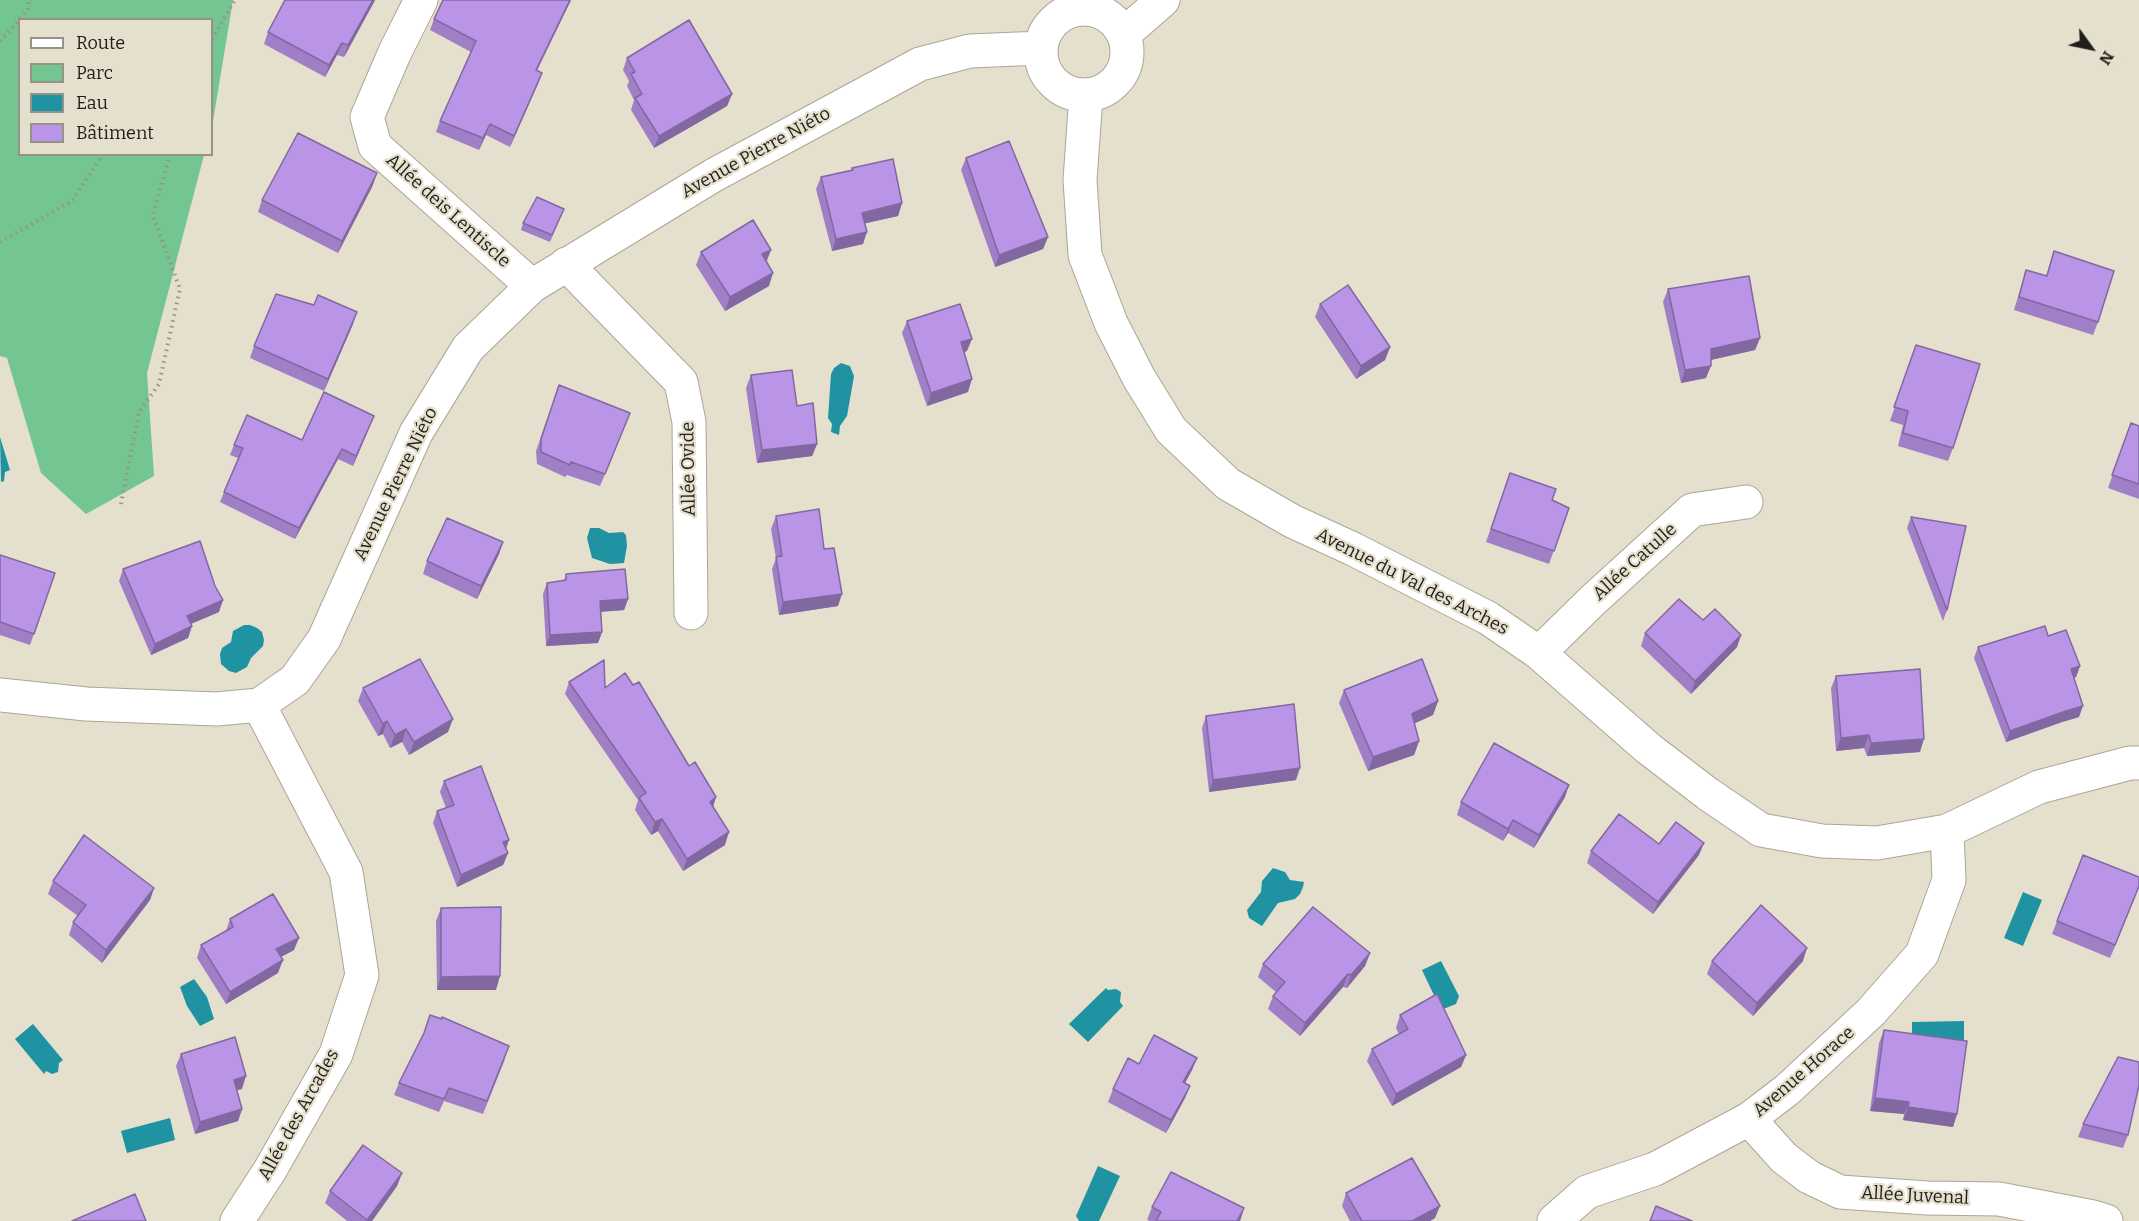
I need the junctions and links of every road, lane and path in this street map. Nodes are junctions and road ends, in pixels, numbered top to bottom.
1 (29, 0) edge
2 (235, 0) edge
3 (421, 0) edge
4 (1163, 0) edge
5 (21, 18) edge
6 (18, 21) edge
7 (1124, 34) junction
8 (213, 37) edge
9 (0, 41) edge
10 (1041, 48) junction
11 (1086, 95) junction
12 (102, 156) edge
13 (169, 156) edge
14 (0, 242) edge
15 (566, 264) junction
16 (532, 286) junction
17 (1746, 502) dead end
18 (121, 504) dead end
19 (691, 613) dead end
20 (1539, 653) junction
21 (0, 696) edge
22 (259, 705) junction
23 (2139, 763) edge
24 (1947, 831) junction
25 (1749, 1119) junction
26 (237, 1221) edge
27 (1554, 1221) edge
28 (2106, 1221) edge

1 - 5 path
2 - 8 path
3 - 16 street, Allée deis Lentiscle
4 - 7 street
6 - 9 path
7 - 10 street
7 - 11 street
10 - 11 street
10 - 15 street, Avenue Pierre Niéto
11 - 20 street, Avenue du Val des Arches
12 - 14 path
13 - 18 path
15 - 16 street, Avenue Pierre Niéto
15 - 19 street, Allée Ovide
16 - 22 street, Avenue Pierre Niéto
17 - 20 street, Allée Catulle
20 - 24 street, Avenue du Val des Arches
21 - 22 street, Avenue Pierre Niéto
22 - 26 street, Allée des Arcades
23 - 24 street, Avenue du Val des Arches
24 - 25 street, Avenue Horace
25 - 27 street, Avenue Horace
25 - 28 street, Allée Juvenal

